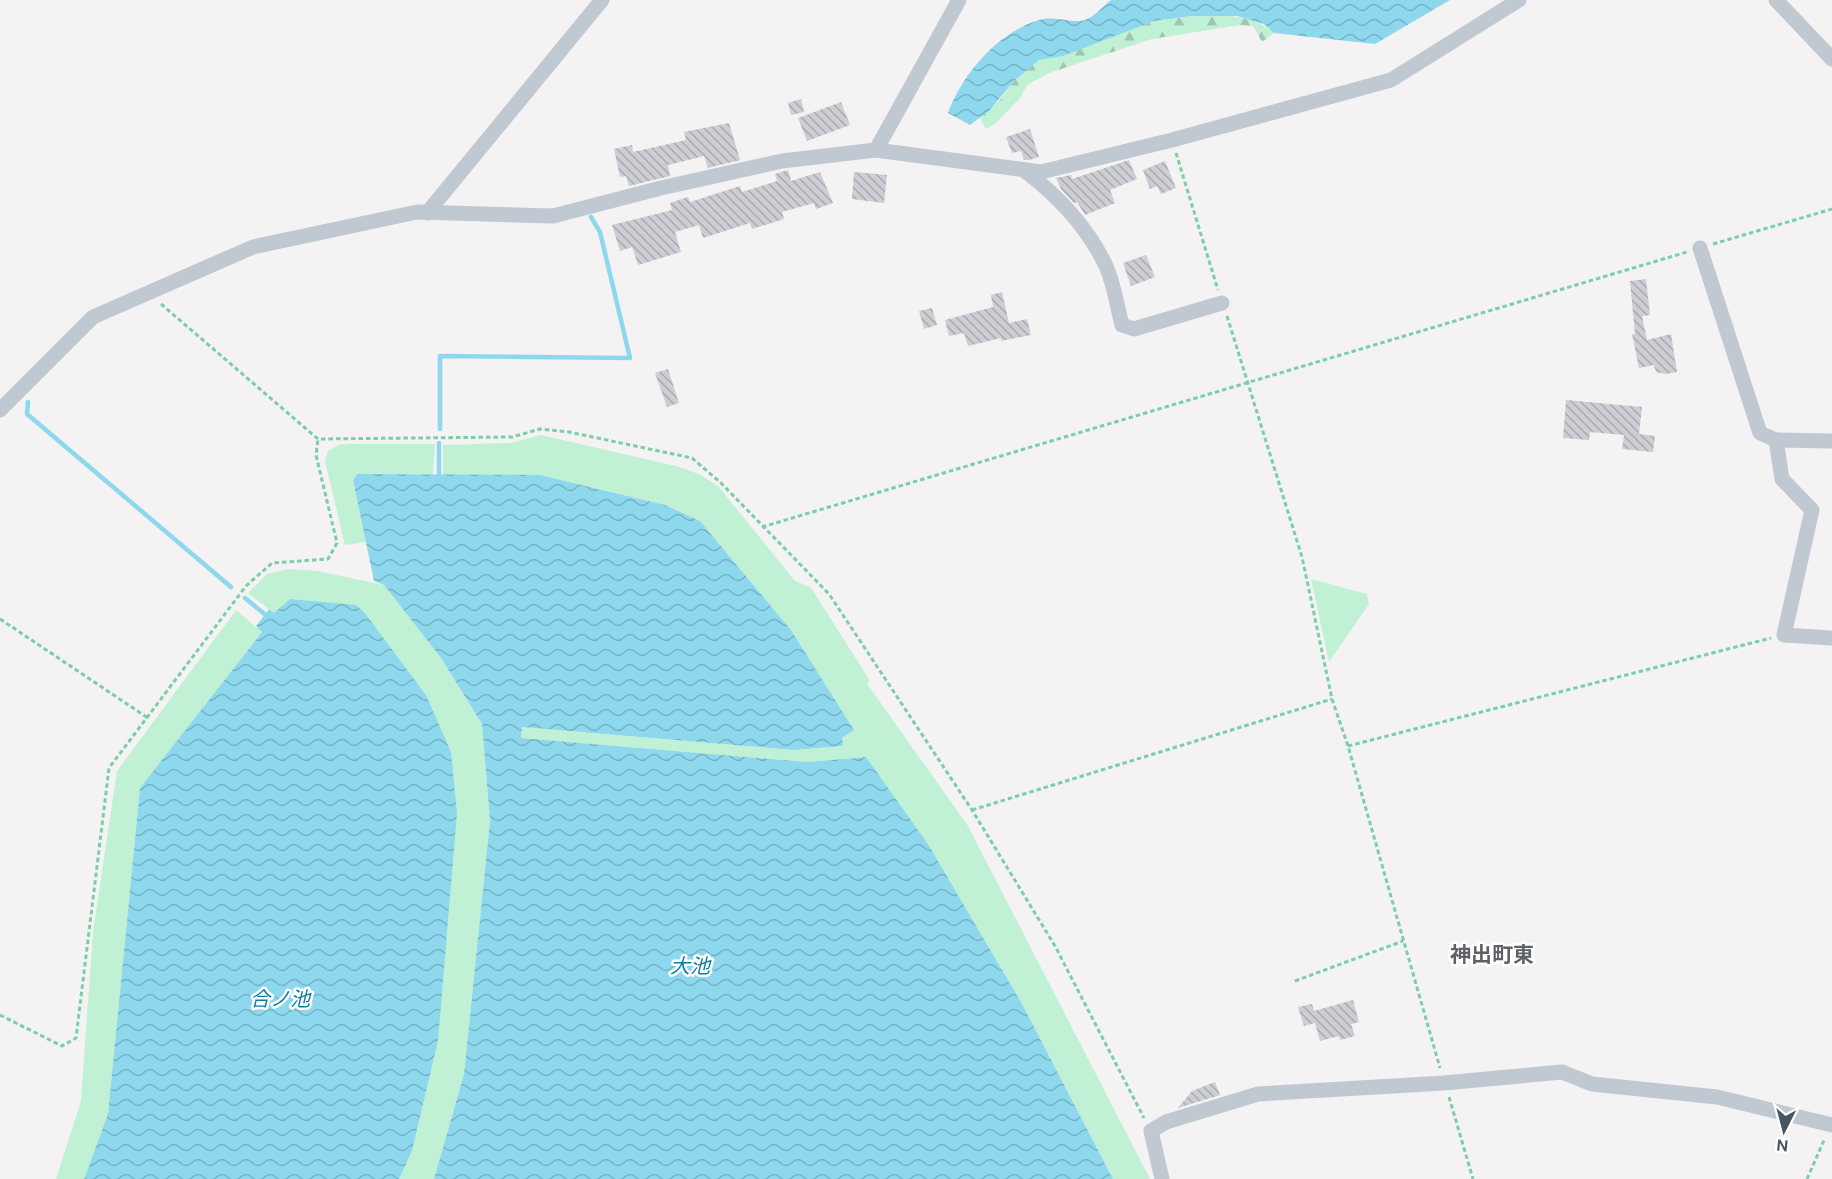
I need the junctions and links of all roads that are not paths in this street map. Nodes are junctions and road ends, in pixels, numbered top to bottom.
1 (602, 0) edge
2 (959, 0) edge
3 (1520, 0) edge
4 (1776, 0) edge
5 (1832, 59) edge
6 (876, 150) junction
7 (1025, 171) junction
8 (427, 213) junction
9 (1700, 248) road end
10 (1222, 303) road end
11 (0, 410) edge
12 (1776, 440) junction
13 (1832, 441) edge
14 (1832, 638) edge
15 (1831, 1125) edge
16 (1162, 1179) edge

1 - 8 street
2 - 6 street
3 - 7 street
4 - 5 street
6 - 7 street
6 - 8 street
7 - 10 street
8 - 11 street
9 - 12 street
12 - 13 street
12 - 14 street
15 - 16 street

